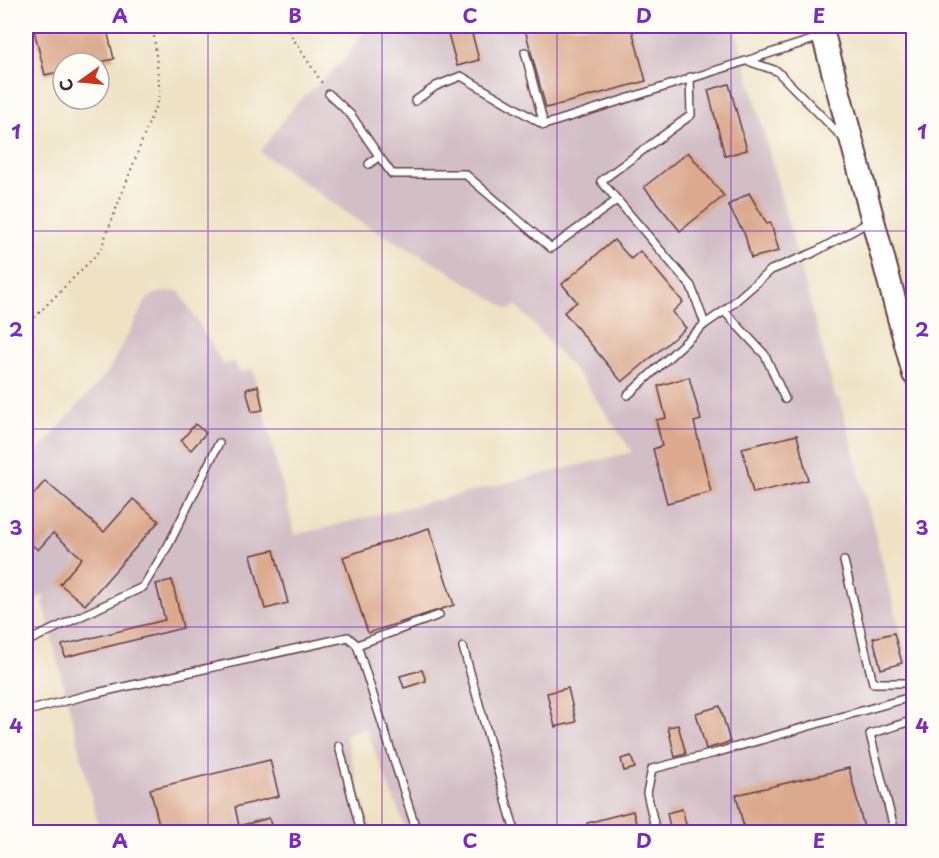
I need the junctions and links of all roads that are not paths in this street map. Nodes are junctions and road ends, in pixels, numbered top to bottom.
1 (822, 31) edge
2 (525, 52) dead end
3 (748, 61) junction
4 (690, 77) junction
5 (329, 94) road end
6 (416, 101) dead end
7 (544, 125) junction
8 (854, 150) junction
9 (379, 156) junction
10 (369, 164) dead end
11 (617, 200) junction
12 (873, 220) junction
13 (724, 311) junction
14 (705, 324) junction
15 (914, 374) edge
16 (628, 395) dead end
17 (785, 399) dead end
18 (219, 443) dead end
19 (844, 561) dead end
20 (439, 615) dead end
21 (26, 642) edge
22 (357, 645) junction
23 (463, 647) dead end
24 (914, 683) edge
25 (914, 696) edge
26 (26, 714) edge
27 (914, 720) edge
28 (339, 746) dead end
29 (361, 832) edge
30 (417, 832) edge
31 (515, 832) edge
32 (656, 832) edge
33 (895, 832) edge

1 - 3 lane
1 - 8 main road
2 - 7 lane
3 - 4 lane
3 - 8 lane
4 - 7 lane
4 - 11 lane
5 - 9 lane
6 - 7 lane
8 - 12 main road
9 - 10 lane
9 - 11 lane
11 - 14 lane
12 - 13 lane
12 - 15 main road
13 - 14 lane
13 - 17 lane
14 - 16 lane
18 - 21 lane
19 - 24 lane
20 - 22 lane
22 - 26 lane
22 - 30 lane
23 - 31 lane
25 - 32 lane
27 - 33 lane
28 - 29 lane

